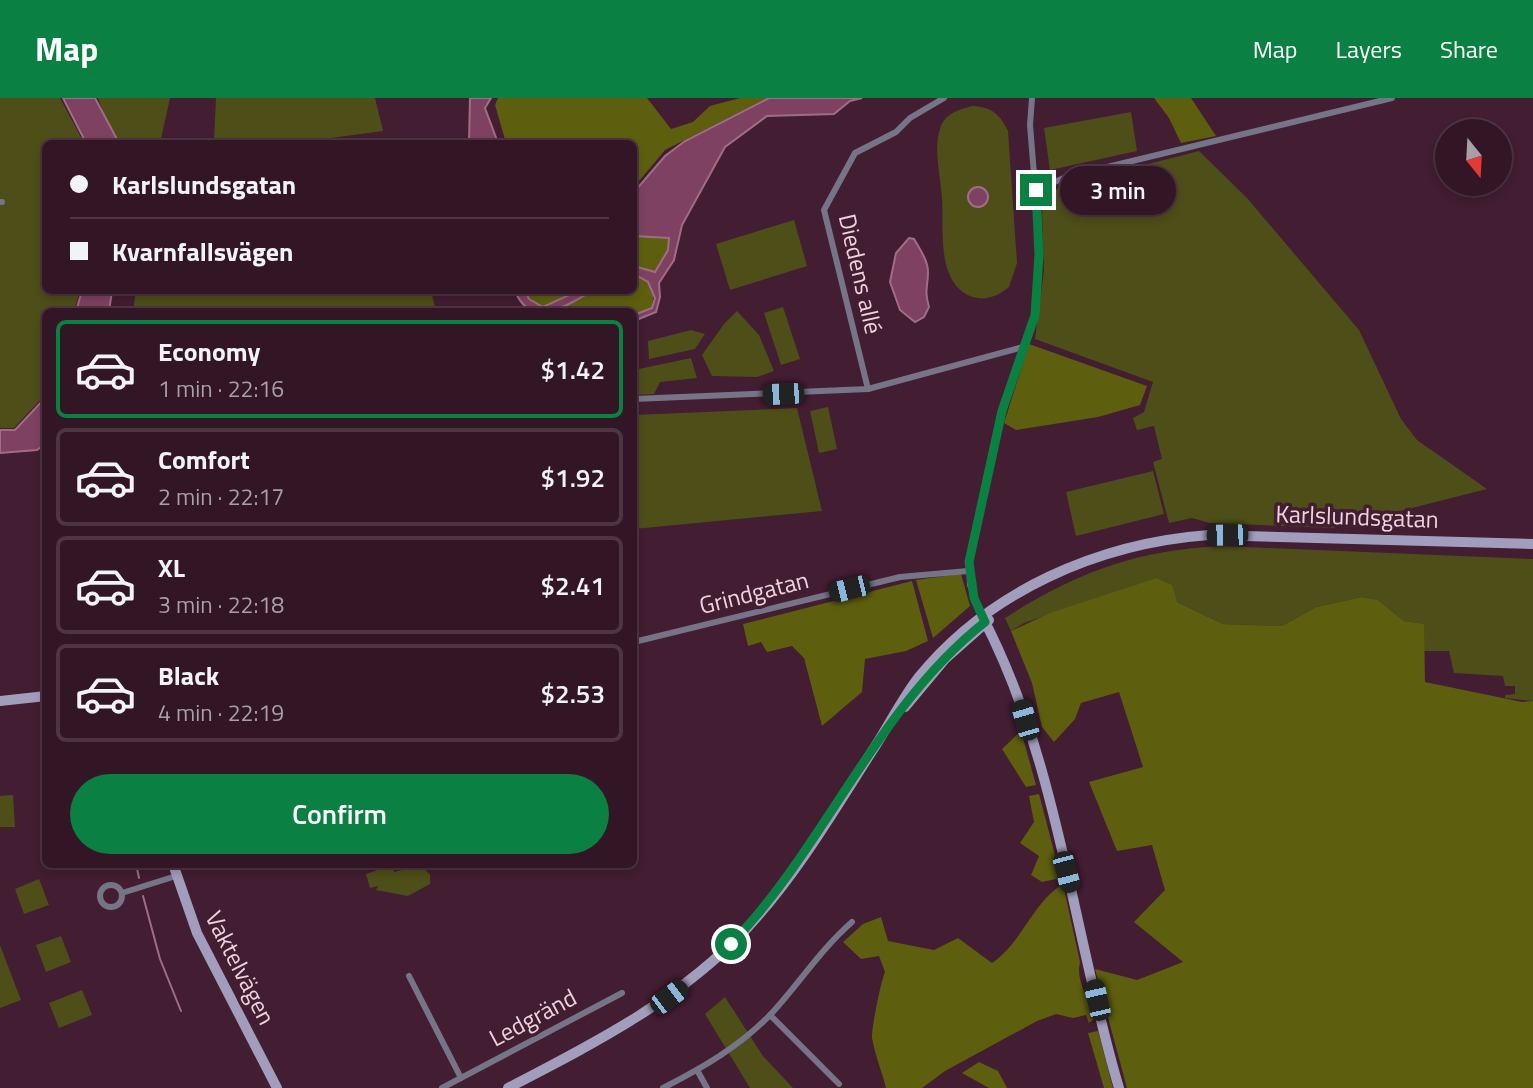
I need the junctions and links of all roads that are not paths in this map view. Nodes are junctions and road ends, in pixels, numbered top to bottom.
1 (944, 98) edge
2 (1032, 98) edge
3 (1392, 98) edge
4 (1036, 190) junction
5 (1023, 347) junction
6 (868, 389) junction
7 (637, 399) edge
8 (1533, 544) edge
9 (968, 571) junction
10 (984, 619) junction
11 (637, 641) edge
12 (42, 696) edge
13 (0, 701) edge
14 (174, 868) edge
15 (176, 876) junction
16 (122, 893) dead end
17 (852, 922) dead end
18 (409, 976) dead end
19 (622, 993) dead end
20 (770, 1015) junction
21 (697, 1070) junction
22 (461, 1078) junction
23 (839, 1084) dead end
24 (277, 1088) edge
25 (442, 1088) edge
26 (508, 1088) edge
27 (663, 1088) edge
28 (707, 1088) edge
29 (1119, 1088) edge

1 - 6 street, Diedens allé
2 - 4 street
3 - 4 street
4 - 5 street
5 - 6 street
5 - 9 street
6 - 7 street
8 - 10 main road, Karlslundsgatan
9 - 10 street
9 - 11 street, Grindgatan
10 - 26 main road, Karlslundsgatan
10 - 29 main road
12 - 13 main road
14 - 15 main road, Vaktelvägen
15 - 16 street
15 - 24 main road, Vaktelvägen
17 - 20 street
18 - 22 street
19 - 22 street, Ledgränd
20 - 21 street
20 - 23 street
21 - 27 street
21 - 28 street
22 - 25 street, Ledgränd

